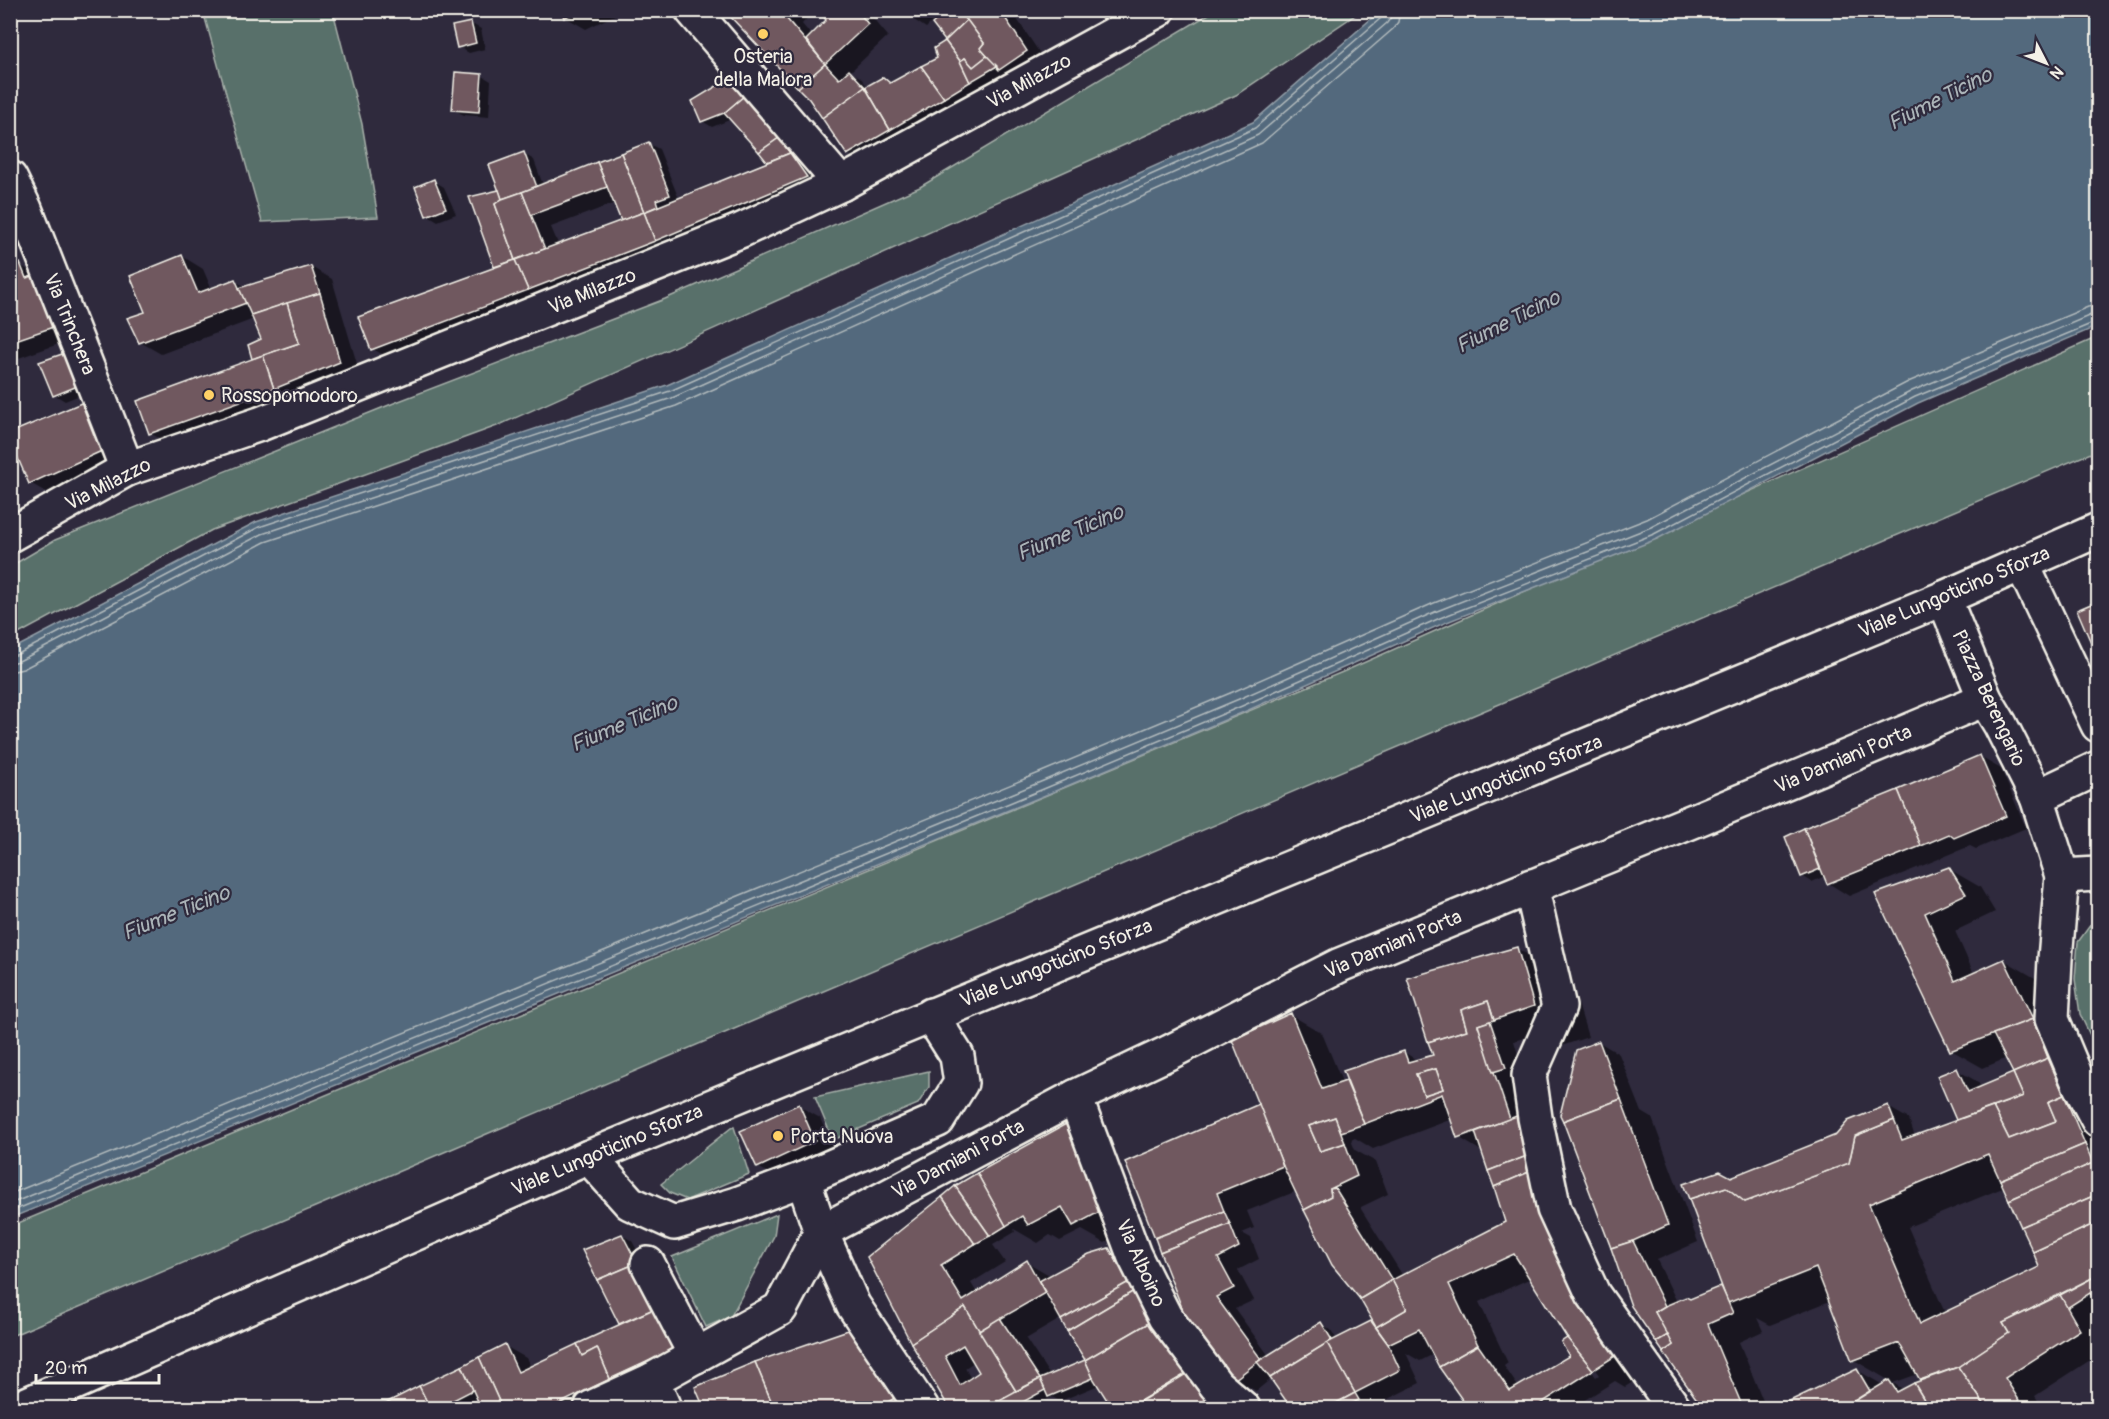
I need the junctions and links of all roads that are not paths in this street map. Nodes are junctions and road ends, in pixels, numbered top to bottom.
1 (692, 10) edge
2 (1158, 10) edge
3 (10, 178) edge
4 (841, 184) junction
5 (127, 469) junction
6 (2098, 530) edge
7 (10, 535) edge
8 (2022, 564) junction
9 (1944, 598) junction
10 (1986, 699) junction
11 (2098, 725) edge
12 (2098, 768) edge
13 (2037, 797) junction
14 (2098, 874) edge
15 (2062, 876) junction
16 (1531, 886) junction
17 (931, 1015) junction
18 (1075, 1096) junction
19 (2098, 1120) edge
20 (589, 1157) junction
21 (802, 1179) junction
22 (821, 1232) junction
23 (648, 1264) dead end
24 (696, 1356) junction
25 (658, 1394) edge
26 (18, 1408) edge
27 (591, 1408) edge
28 (922, 1408) edge
29 (1242, 1408) edge
30 (1674, 1408) edge

1 - 4 street
2 - 4 street, Via Milazzo
3 - 5 street, Via Trinchera
4 - 5 street, Via Milazzo
5 - 7 street, Via Milazzo
6 - 8 street, Viale Lungoticino Sforza
8 - 9 street, Viale Lungoticino Sforza
8 - 11 street
9 - 10 street, Piazza Berengario
9 - 17 street, Viale Lungoticino Sforza
10 - 13 street, Piazza Berengario
10 - 16 street, Via Damiani Porta
12 - 13 street
13 - 15 street, Piazza Berengario
14 - 15 street
15 - 19 street, Piazza Berengario
16 - 18 street, Via Damiani Porta
16 - 30 street
17 - 20 street, Viale Lungoticino Sforza
17 - 21 street
18 - 22 street, Via Damiani Porta
18 - 29 street, Via Alboino
20 - 21 street
20 - 26 street, Viale Lungoticino Sforza
21 - 22 street
22 - 24 street
22 - 28 street
23 - 24 street
24 - 25 street
25 - 27 street

